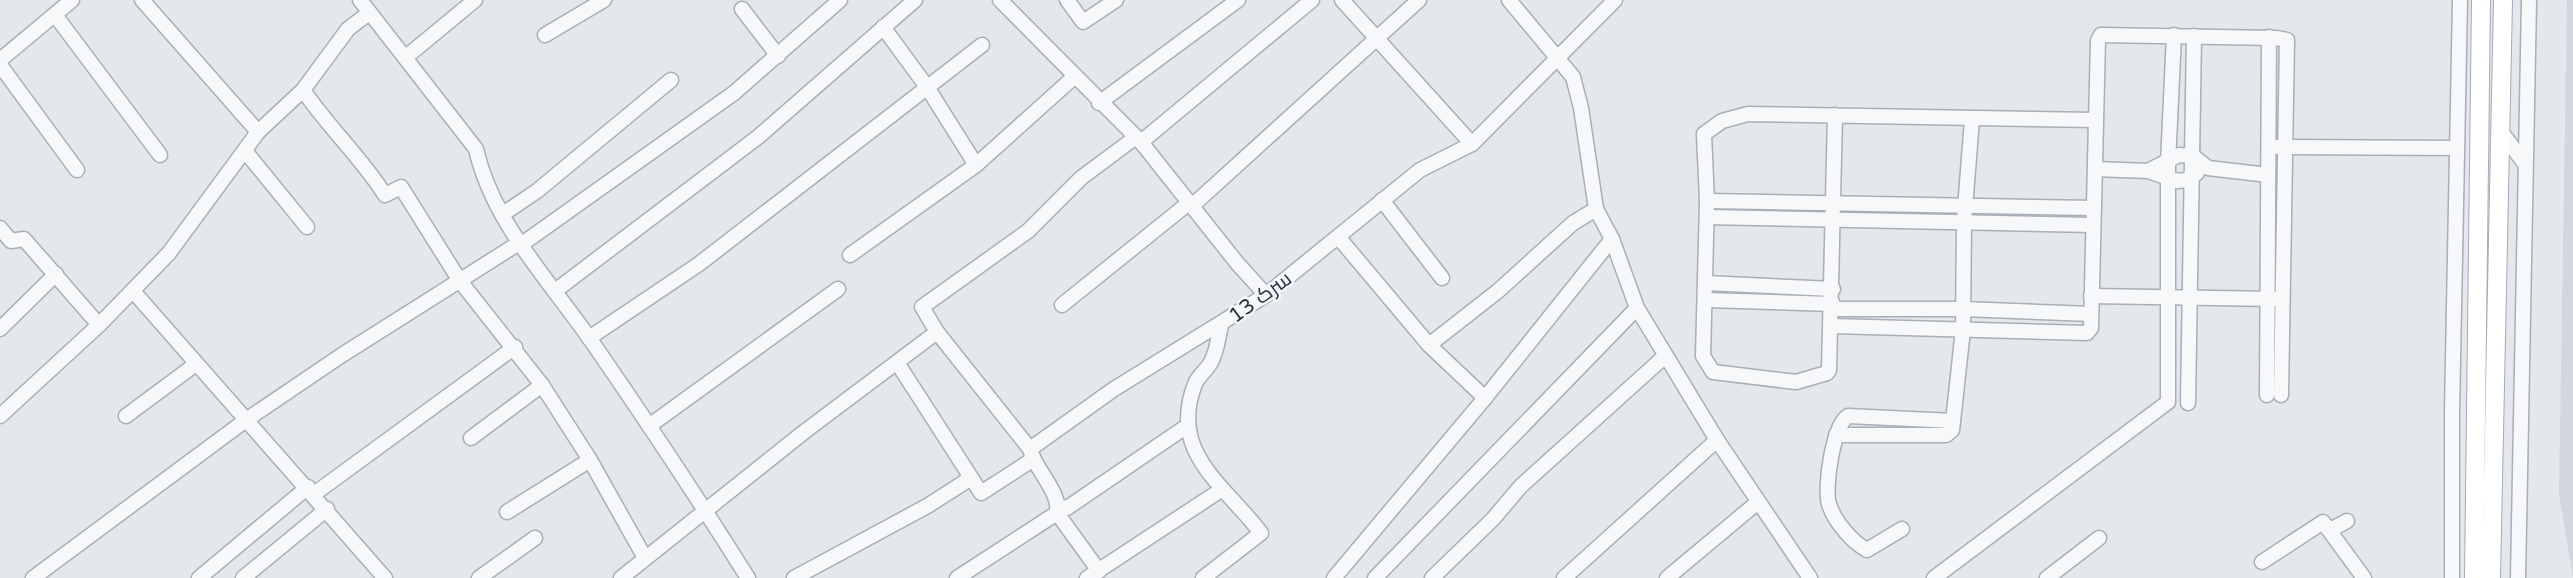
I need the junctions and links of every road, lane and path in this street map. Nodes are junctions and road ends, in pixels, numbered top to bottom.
1 (72, 0) edge
2 (142, 0) edge
3 (360, 0) edge
4 (475, 0) edge
5 (604, 0) edge
6 (840, 0) edge
7 (915, 0) edge
8 (1067, 0) edge
9 (1116, 0) edge
10 (1238, 0) edge
11 (1312, 0) edge
12 (1342, 0) edge
13 (1419, 0) edge
14 (1509, 0) edge
15 (1615, 0) edge
16 (2503, 0) edge
17 (2529, 0) edge
18 (2460, 1) edge
19 (2481, 1) edge
20 (1010, 3) edge
21 (742, 9) dead end
22 (369, 13) junction
23 (55, 15) junction
24 (883, 27) junction
25 (545, 35) dead end
26 (2174, 35) junction
27 (2194, 36) junction
28 (2269, 37) junction
29 (1377, 38) junction
30 (982, 45) dead end
31 (778, 56) junction
32 (406, 57) junction
33 (1558, 59) junction
34 (0, 60) edge
35 (0, 65) edge
36 (1074, 77) junction
37 (671, 79) dead end
38 (927, 87) junction
39 (303, 90) junction
40 (1099, 103) junction
41 (1835, 115) junction
42 (1972, 119) junction
43 (2095, 120) junction
44 (2500, 130) junction
45 (258, 132) junction
46 (1139, 139) junction
47 (1472, 144) junction
48 (2269, 146) junction
49 (2286, 147) junction
50 (2457, 148) junction
51 (245, 150) junction
52 (160, 155) dead end
53 (2193, 156) junction
54 (2525, 164) junction
55 (976, 165) junction
56 (2208, 168) junction
57 (2095, 169) junction
58 (78, 170) dead end
59 (2169, 171) junction
60 (2193, 175) junction
61 (2268, 175) junction
62 (1382, 200) junction
63 (1707, 201) junction
64 (1834, 202) junction
65 (1965, 203) junction
66 (1192, 204) junction
67 (2094, 208) junction
68 (1596, 209) junction
69 (503, 214) junction
70 (1707, 217) junction
71 (1834, 219) junction
72 (1964, 221) junction
73 (2093, 225) junction
74 (307, 227) dead end
75 (0, 228) edge
76 (1339, 238) junction
77 (1612, 239) junction
78 (521, 244) junction
79 (2455, 249) junction
80 (2476, 250) junction
81 (850, 255) dead end
82 (57, 274) junction
83 (1442, 278) dead end
84 (460, 281) junction
85 (1706, 283) junction
86 (838, 289) dead end
87 (133, 291) junction
88 (555, 291) junction
89 (1266, 295) junction
90 (2091, 296) junction
91 (2169, 298) junction
92 (2190, 299) junction
93 (2267, 299) junction
94 (1706, 300) junction
95 (1833, 300) junction
96 (2283, 300) junction
97 (1062, 305) dead end
98 (1637, 308) junction
99 (1963, 309) junction
100 (2091, 314) junction
101 (99, 325) junction
102 (1221, 326) junction
103 (1832, 326) junction
104 (0, 329) edge
105 (1963, 330) junction
106 (937, 332) junction
107 (589, 338) junction
108 (1429, 345) junction
109 (515, 347) junction
110 (1664, 357) junction
111 (196, 364) junction
112 (898, 365) junction
113 (542, 386) junction
114 (1485, 398) junction
115 (2188, 403) dead end
116 (0, 416) edge
117 (126, 416) dead end
118 (246, 420) junction
119 (649, 426) junction
120 (1187, 426) junction
121 (471, 438) dead end
122 (1717, 440) junction
123 (1031, 455) junction
124 (590, 460) junction
125 (971, 478) junction
126 (311, 490) junction
127 (1221, 490) junction
128 (1758, 502) junction
129 (327, 509) junction
130 (705, 509) junction
131 (1058, 510) junction
132 (507, 512) dead end
133 (2347, 521) dead end
134 (1902, 529) dead end
135 (2330, 530) junction
136 (535, 538) dead end
137 (2099, 538) dead end
138 (645, 558) junction
139 (2262, 562) dead end
140 (1093, 574) edge
141 (1805, 576) edge
142 (2358, 576) edge
143 (33, 578) edge
144 (199, 578) edge
145 (243, 578) edge
146 (385, 578) edge
147 (480, 578) edge
148 (621, 578) edge
149 (748, 578) edge
150 (794, 578) edge
151 (957, 578) edge
152 (1203, 578) edge
153 (1334, 578) edge
154 (1375, 578) edge
155 (1432, 578) edge
156 (1564, 578) edge
157 (1667, 578) edge
158 (1934, 578) edge
159 (2047, 578) edge
160 (2452, 578) edge
161 (2474, 578) edge
162 (2491, 578) edge
163 (2518, 578) edge

1 - 23 street
2 - 45 street
3 - 22 street
4 - 32 street
5 - 25 street
6 - 31 street
7 - 24 street
8 - 9 street
10 - 40 street
11 - 46 street
12 - 29 street
13 - 29 street
14 - 33 street
15 - 33 street, سرک 13
16 - 44 main road
17 - 54 street
18 - 19 street
18 - 50 street
19 - 80 main road
20 - 36 street
21 - 31 street
22 - 32 street
22 - 39 street
23 - 34 street
23 - 52 street
24 - 38 street
24 - 88 street
26 - 27 street
26 - 43 street
26 - 59 street
27 - 28 street
27 - 53 street
28 - 48 street
28 - 49 street
29 - 47 street
29 - 66 street
30 - 38 street
31 - 78 street
32 - 69 street
33 - 47 street, سرک 13
33 - 68 street
35 - 58 street
36 - 40 street
36 - 55 street
37 - 69 street
38 - 55 street
38 - 107 street
39 - 45 street
39 - 84 street
40 - 46 street
41 - 42 street
41 - 63 street
41 - 64 street
42 - 43 street
42 - 65 street
43 - 57 street
44 - 54 street
44 - 162 main road
45 - 51 street
46 - 66 street
46 - 106 street
47 - 62 street, سرک 13
48 - 49 street
48 - 61 street
49 - 50 street
49 - 96 street
50 - 79 street
51 - 74 street
51 - 87 street
53 - 56 street
53 - 59 street
53 - 60 street
54 - 163 street
55 - 81 street
56 - 60 street
56 - 61 street
57 - 59 street
57 - 67 street
59 - 60 street
59 - 91 street
60 - 92 street
61 - 93 street
62 - 76 street, سرک 13
62 - 83 street
63 - 64 street
63 - 70 street
64 - 65 street
64 - 71 street
65 - 67 street
65 - 72 street
66 - 89 street
66 - 97 street
67 - 73 street
68 - 77 street
68 - 108 street
69 - 78 street
70 - 71 street
70 - 85 street
71 - 72 street
71 - 95 street
72 - 73 street
72 - 99 street
73 - 90 street
75 - 82 street
76 - 89 street, سرک 13
76 - 108 street
77 - 98 street
77 - 114 street
78 - 84 street
78 - 88 street
79 - 80 street
79 - 160 street
80 - 161 main road
82 - 101 street
82 - 104 street
84 - 109 street
84 - 118 street
85 - 94 street
85 - 95 street
86 - 119 street
87 - 101 street
87 - 111 street
88 - 107 street
89 - 102 street, سرک 13
90 - 91 street
90 - 100 street
91 - 92 street
91 - 158 street
92 - 93 street
92 - 115 street
93 - 96 street
93 - 96 street
94 - 95 street
94 - 103 street
95 - 99 street
95 - 103 street
98 - 110 street
98 - 154 street
99 - 100 street
99 - 105 street
100 - 105 street
101 - 116 street
102 - 120 street
102 - 123 street, سرک 13
103 - 105 street
105 - 134 street
106 - 112 street
106 - 123 street
107 - 119 street
108 - 114 street
109 - 113 street
109 - 126 street
110 - 122 street
110 - 155 street
111 - 117 street
111 - 118 street
112 - 125 street
112 - 130 street
113 - 121 street
113 - 124 street
114 - 153 street
118 - 126 street
118 - 143 street
119 - 130 street
120 - 127 street
120 - 131 street
122 - 128 street
122 - 156 street
123 - 125 street, سرک 13
123 - 131 street
124 - 132 street
124 - 138 street
125 - 150 street
126 - 129 street
126 - 144 street
127 - 140 street
127 - 152 street
128 - 141 street
128 - 157 street
129 - 145 street
129 - 146 street
130 - 138 street
130 - 149 street
131 - 140 street
131 - 151 street
133 - 135 street
135 - 139 street
135 - 142 street
136 - 147 street
137 - 159 street
138 - 148 street

